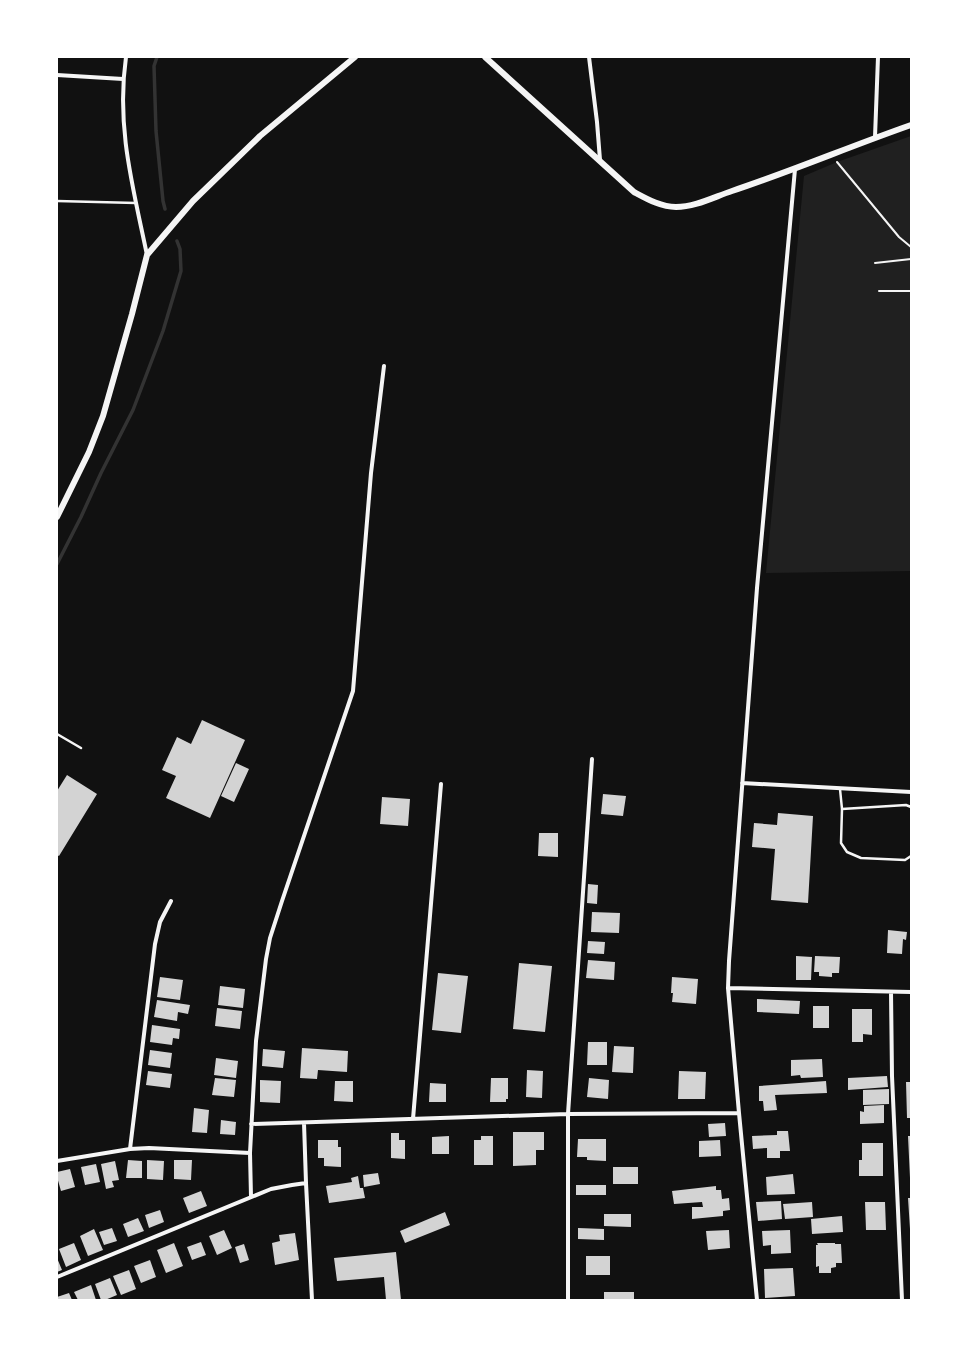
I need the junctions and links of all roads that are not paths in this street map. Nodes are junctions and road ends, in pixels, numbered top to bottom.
1 (126, 57) edge
2 (355, 57) edge
3 (485, 57) edge
4 (589, 57) edge
5 (878, 57) edge
6 (57, 75) edge
7 (123, 79) junction
8 (911, 125) edge
9 (875, 137) junction
10 (600, 160) junction
11 (794, 169) junction
12 (57, 201) edge
13 (136, 203) junction
14 (147, 255) junction
15 (384, 366) dead end
16 (57, 517) edge
17 (57, 734) edge
18 (81, 748) dead end
19 (592, 759) dead end
20 (742, 783) junction
21 (441, 784) dead end
22 (840, 789) junction
23 (911, 792) edge
24 (911, 807) edge
25 (842, 809) junction
26 (911, 856) edge
27 (171, 901) dead end
28 (728, 988) junction
29 (891, 992) junction
30 (911, 992) edge
31 (739, 1113) junction
32 (568, 1114) junction
33 (413, 1119) junction
34 (304, 1123) junction
35 (251, 1124) junction
36 (130, 1149) junction
37 (250, 1153) junction
38 (57, 1161) edge
39 (306, 1183) junction
40 (251, 1197) junction
41 (57, 1277) edge
42 (312, 1300) edge
43 (568, 1300) edge
44 (757, 1300) edge
45 (902, 1300) edge

1 - 7 street
2 - 14 street
3 - 10 street
4 - 10 street
5 - 9 street
6 - 7 street
7 - 13 street
8 - 9 street
9 - 11 street
10 - 11 street
11 - 20 street
12 - 13 lane
13 - 14 street
14 - 16 street
15 - 35 street
17 - 18 lane
19 - 32 street
20 - 22 street
20 - 28 street
21 - 33 street
22 - 23 street
22 - 25 lane
24 - 25 lane
25 - 26 lane
27 - 36 street
28 - 29 street
28 - 31 street
29 - 30 street
29 - 45 street
31 - 32 street
31 - 44 street
32 - 33 street
32 - 43 street
33 - 34 street
34 - 35 street
34 - 39 street
35 - 37 street
36 - 37 street
36 - 38 street
37 - 40 street
39 - 40 street
39 - 42 street
40 - 41 street

